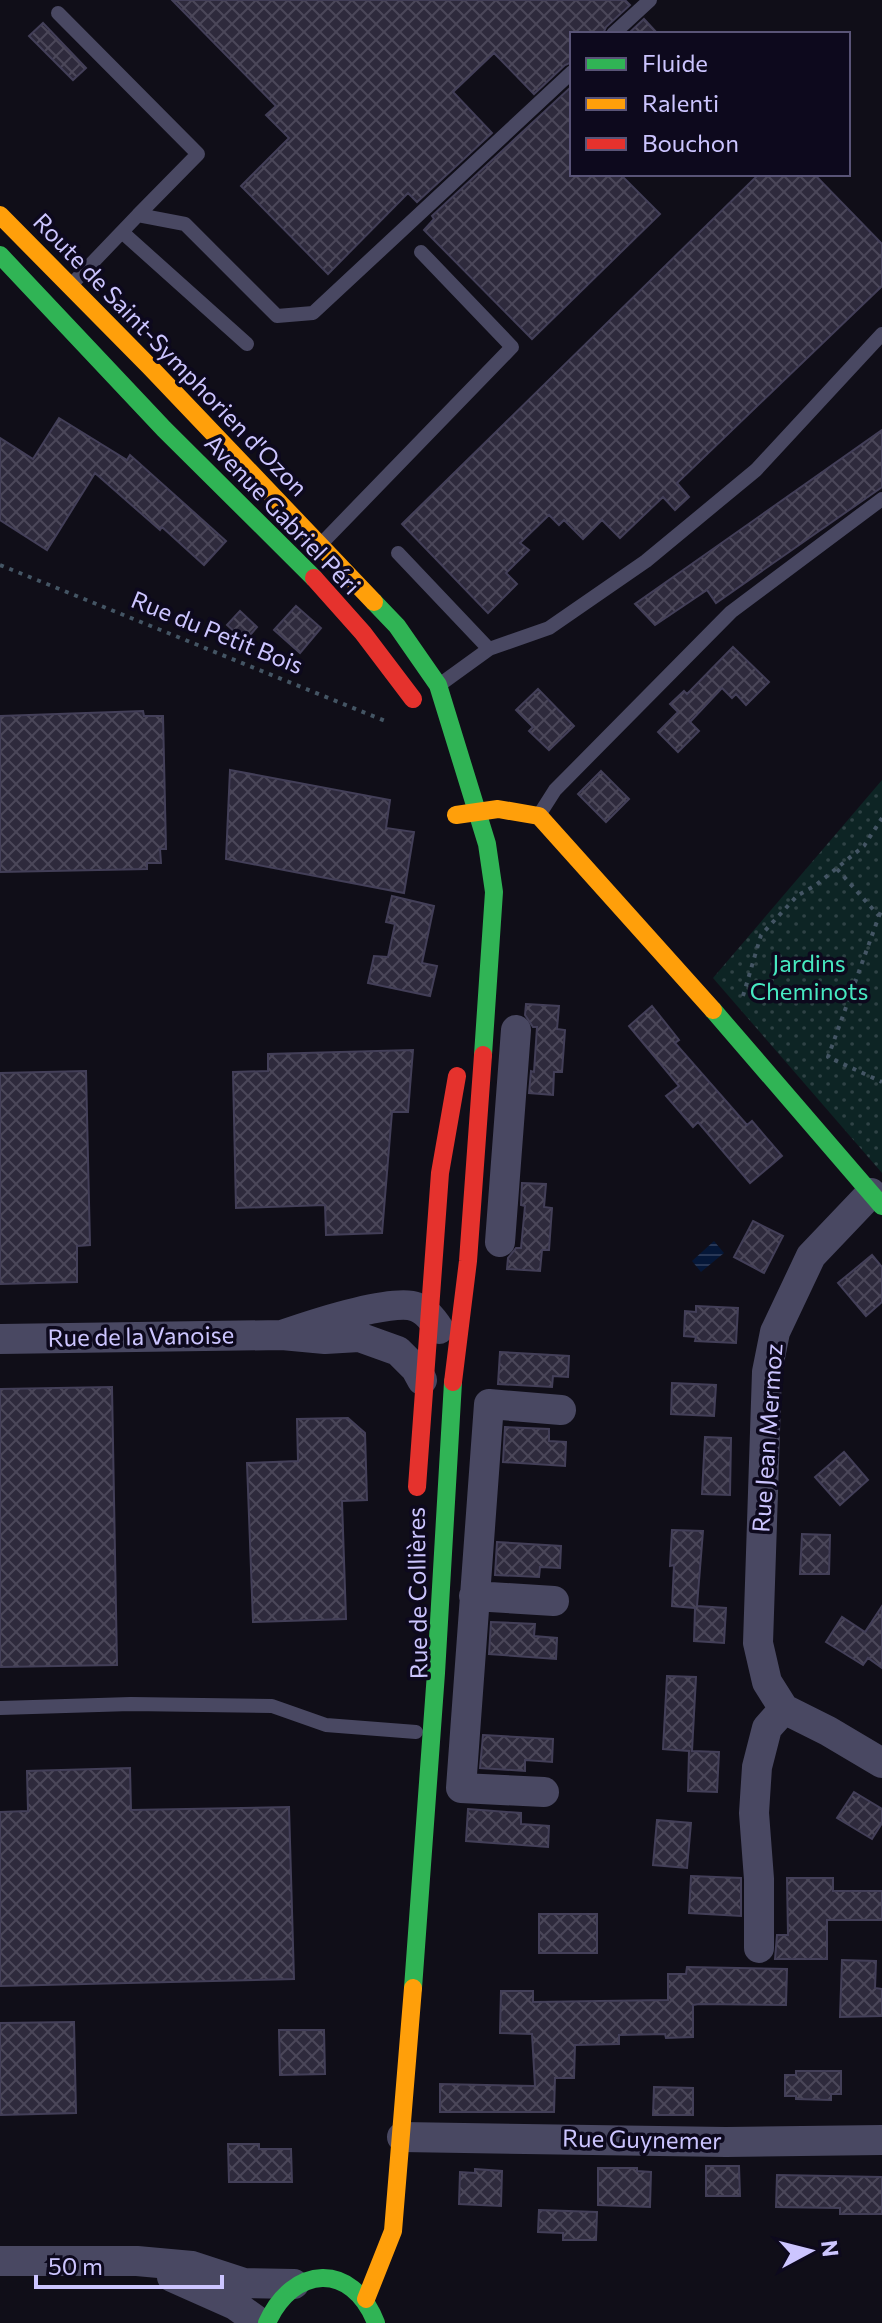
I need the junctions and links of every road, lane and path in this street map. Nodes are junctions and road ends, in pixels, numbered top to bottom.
1 (650, 0) edge
2 (58, 13) dead end
3 (615, 32) edge
4 (570, 74) edge
5 (0, 215) edge
6 (138, 215) junction
7 (122, 232) junction
8 (421, 252) dead end
9 (0, 255) edge
10 (71, 286) junction
11 (51, 309) junction
12 (882, 334) edge
13 (247, 344) dead end
14 (205, 424) junction
15 (182, 447) junction
16 (882, 499) edge
17 (320, 545) junction
18 (398, 553) dead end
19 (0, 565) edge
20 (489, 649) junction
21 (438, 685) junction
22 (417, 708) junction
23 (478, 810) junction
24 (539, 816) junction
25 (882, 818) edge
26 (531, 839) dead end
27 (481, 842) junction
28 (561, 843) junction
29 (837, 869) junction
30 (882, 909) edge
31 (879, 916) junction
32 (727, 1026) junction
33 (516, 1030) dead end
34 (459, 1050) dead end
35 (882, 1082) edge
36 (477, 1136) junction
37 (509, 1138) junction
38 (877, 1199) edge
39 (500, 1242) dead end
40 (428, 1316) junction
41 (282, 1335) junction
42 (0, 1339) edge
43 (422, 1380) junction
44 (453, 1384) junction
45 (561, 1410) dead end
46 (431, 1499) junction
47 (481, 1500) junction
48 (474, 1596) junction
49 (554, 1601) dead end
50 (419, 1641) dead end
51 (0, 1708) edge
52 (784, 1709) junction
53 (416, 1732) junction
54 (882, 1763) edge
55 (544, 1792) dead end
56 (759, 1948) dead end
57 (402, 2137) junction
58 (882, 2140) edge
59 (374, 2221) dead end
60 (0, 2261) edge
61 (137, 2261) junction
62 (294, 2284) junction
63 (366, 2299) junction
64 (260, 2323) edge
65 (267, 2323) edge
66 (376, 2323) edge

1 - 3 lane
2 - 6 lane
4 - 6 lane
5 - 10 main road, Route de Saint-Symphorien d'Ozon
6 - 7 lane
7 - 10 lane
7 - 13 lane
8 - 17 lane
9 - 11 main road, Avenue Gabriel Péri
10 - 11 lane
10 - 14 main road, Route de Saint-Symphorien d'Ozon
11 - 15 main road, Avenue Gabriel Péri
12 - 20 lane
14 - 15 main road
14 - 17 main road, Route de Saint-Symphorien d'Ozon
15 - 22 main road, Avenue Gabriel Péri
16 - 24 lane
17 - 21 main road, Route de Saint-Symphorien d'Ozon
18 - 20 lane
19 - 22 path, Rue du Petit Bois
20 - 21 lane
21 - 22 lane
21 - 23 main road, Route de Saint-Symphorien d'Ozon
23 - 24 main road
23 - 27 main road, Route de Saint-Symphorien d'Ozon
23 - 27 main road
24 - 28 main road
25 - 29 path
26 - 28 main road
27 - 36 main road, Rue de Collières
28 - 32 main road
29 - 31 path
29 - 32 path
30 - 31 path
31 - 35 path
32 - 38 main road
33 - 37 street
34 - 40 main road, Rue de Collières
36 - 37 street
36 - 44 main road, Rue de Collières
37 - 39 street
38 - 52 street, Rue Jean Mermoz
40 - 41 street, Rue de la Vanoise
40 - 43 main road, Rue de Collières
40 - 44 street
41 - 42 street, Rue de la Vanoise
41 - 43 street, Rue de la Vanoise
43 - 46 main road, Rue de Collières
44 - 46 main road, Rue de Collières
45 - 47 street, Rue de Collières
46 - 47 street, Rue de Collières
46 - 57 main road, Rue de Collières
47 - 48 street, Rue de Collières
48 - 49 street
48 - 55 street, Rue de Collières
50 - 53 main road, Rue de Collières
51 - 53 lane
52 - 54 street
52 - 56 street
53 - 59 main road, Rue de Collières
57 - 58 street, Rue Guynemer
57 - 63 main road, Rue de Collières
60 - 61 street
61 - 62 street
61 - 64 street
62 - 63 main road
62 - 65 main road
63 - 66 main road

